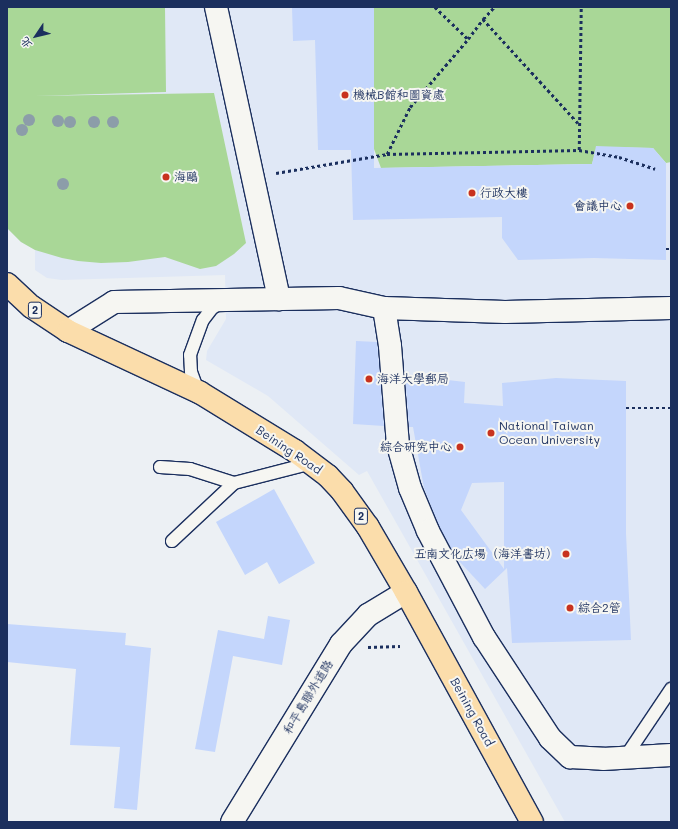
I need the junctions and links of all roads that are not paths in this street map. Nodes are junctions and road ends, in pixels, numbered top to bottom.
1 (216, 7) edge
2 (7, 284) edge
3 (279, 299) junction
4 (225, 300) junction
5 (384, 308) junction
6 (671, 308) edge
7 (68, 331) junction
8 (199, 392) junction
9 (312, 463) junction
10 (160, 467) dead end
11 (234, 483) junction
12 (172, 541) dead end
13 (406, 592) junction
14 (671, 689) edge
15 (671, 755) edge
16 (626, 756) junction
17 (232, 822) edge
18 (532, 822) edge

1 - 3 street
2 - 7 main road, Beining Road / 2
3 - 4 street
3 - 5 street
4 - 7 street
4 - 8 lane
5 - 6 street
5 - 16 street
7 - 8 main road, Beining Road / 2
8 - 9 main road, Beining Road / 2
9 - 11 lane
9 - 13 main road, Beining Road / 2
10 - 11 lane
11 - 12 lane
13 - 17 street, 和平島聯外道路
13 - 18 main road, Beining Road / 2
14 - 16 lane
15 - 16 street

